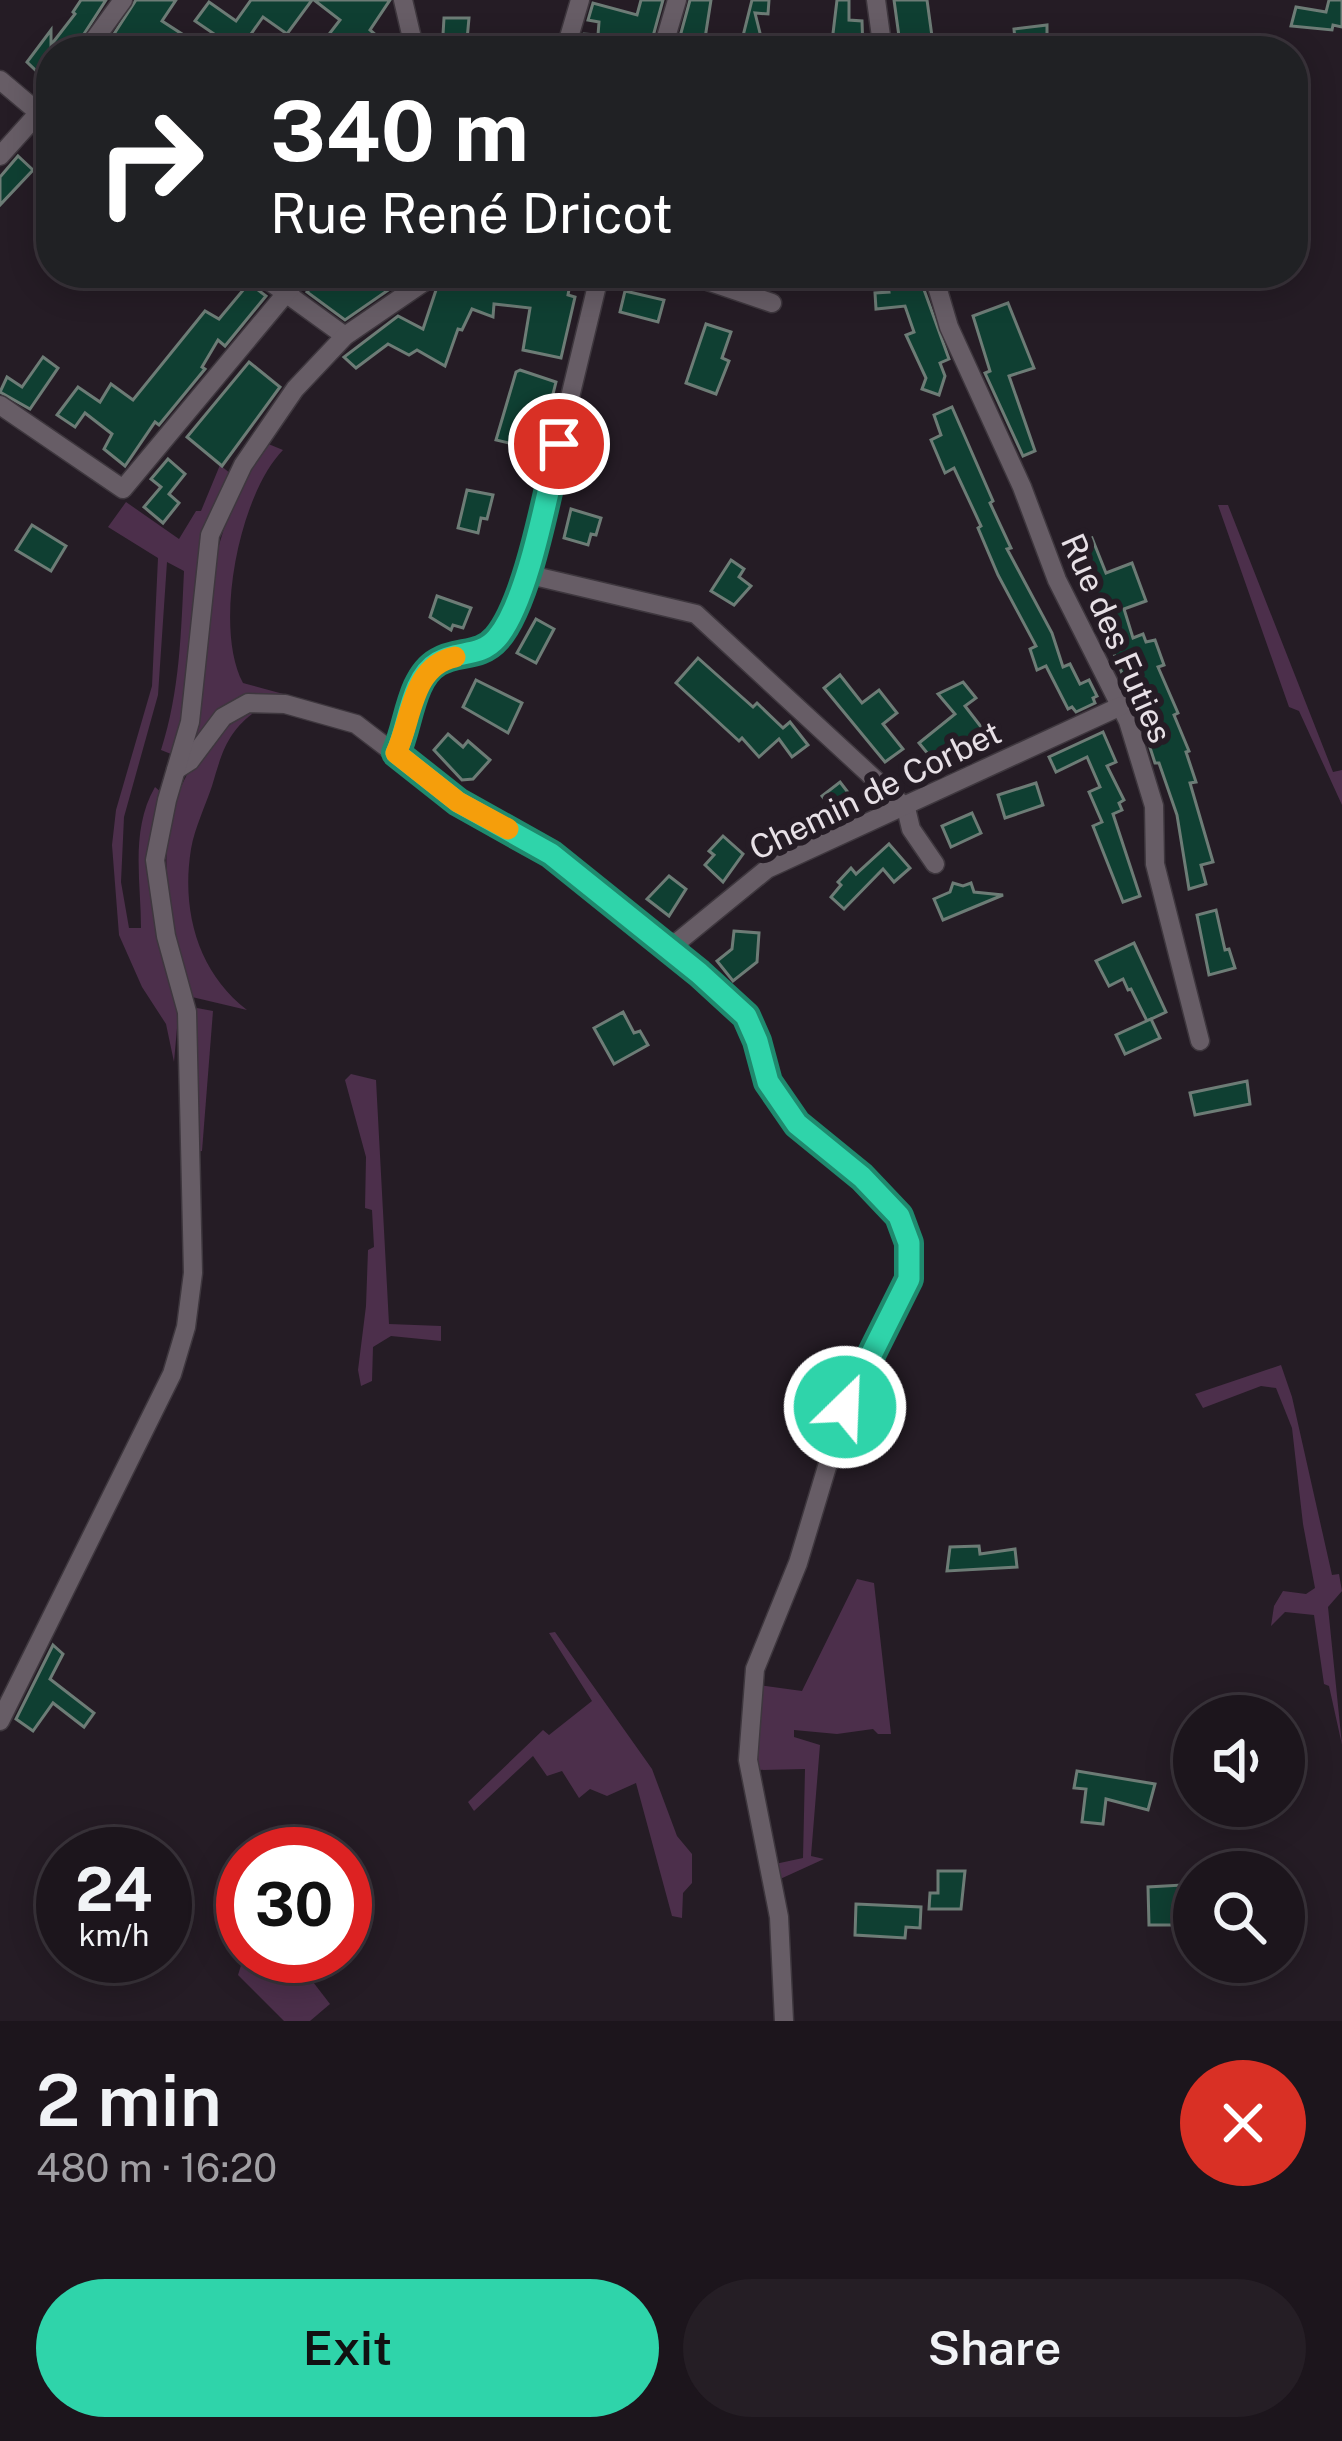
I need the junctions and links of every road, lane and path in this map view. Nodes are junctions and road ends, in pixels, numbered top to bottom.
1 (123, 0) edge
2 (403, 0) edge
3 (580, 0) edge
4 (677, 0) edge
5 (876, 0) edge
6 (97, 36) edge
7 (411, 36) edge
8 (570, 36) edge
9 (666, 36) edge
10 (881, 36) edge
11 (0, 80) edge
12 (36, 105) edge
13 (36, 122) edge
14 (0, 156) edge
15 (279, 288) edge
16 (290, 288) edge
17 (415, 288) edge
18 (596, 288) edge
19 (728, 288) edge
20 (937, 288) edge
21 (286, 293) junction
22 (772, 303) dead end
23 (345, 336) junction
24 (0, 405) edge
25 (526, 574) junction
26 (1121, 706) junction
27 (396, 753) junction
28 (176, 770) junction
29 (906, 808) junction
30 (935, 864) dead end
31 (669, 949) junction
32 (1200, 1041) dead end
33 (0, 1721) edge
34 (784, 2021) edge

1 - 6 street
2 - 7 street
3 - 8 street
4 - 9 street
5 - 10 street
11 - 12 street
13 - 14 street
15 - 21 street
16 - 21 street
17 - 23 street
18 - 25 street
19 - 22 street
20 - 26 street, Rue des Futies
21 - 23 street
21 - 24 street
23 - 28 street
25 - 27 street
25 - 29 street
26 - 29 street, Chemin de Corbet
26 - 32 street, Rue des Futies
27 - 28 street
27 - 31 street
28 - 33 street
29 - 30 street
29 - 31 street, Chemin de Corbet
31 - 34 street

